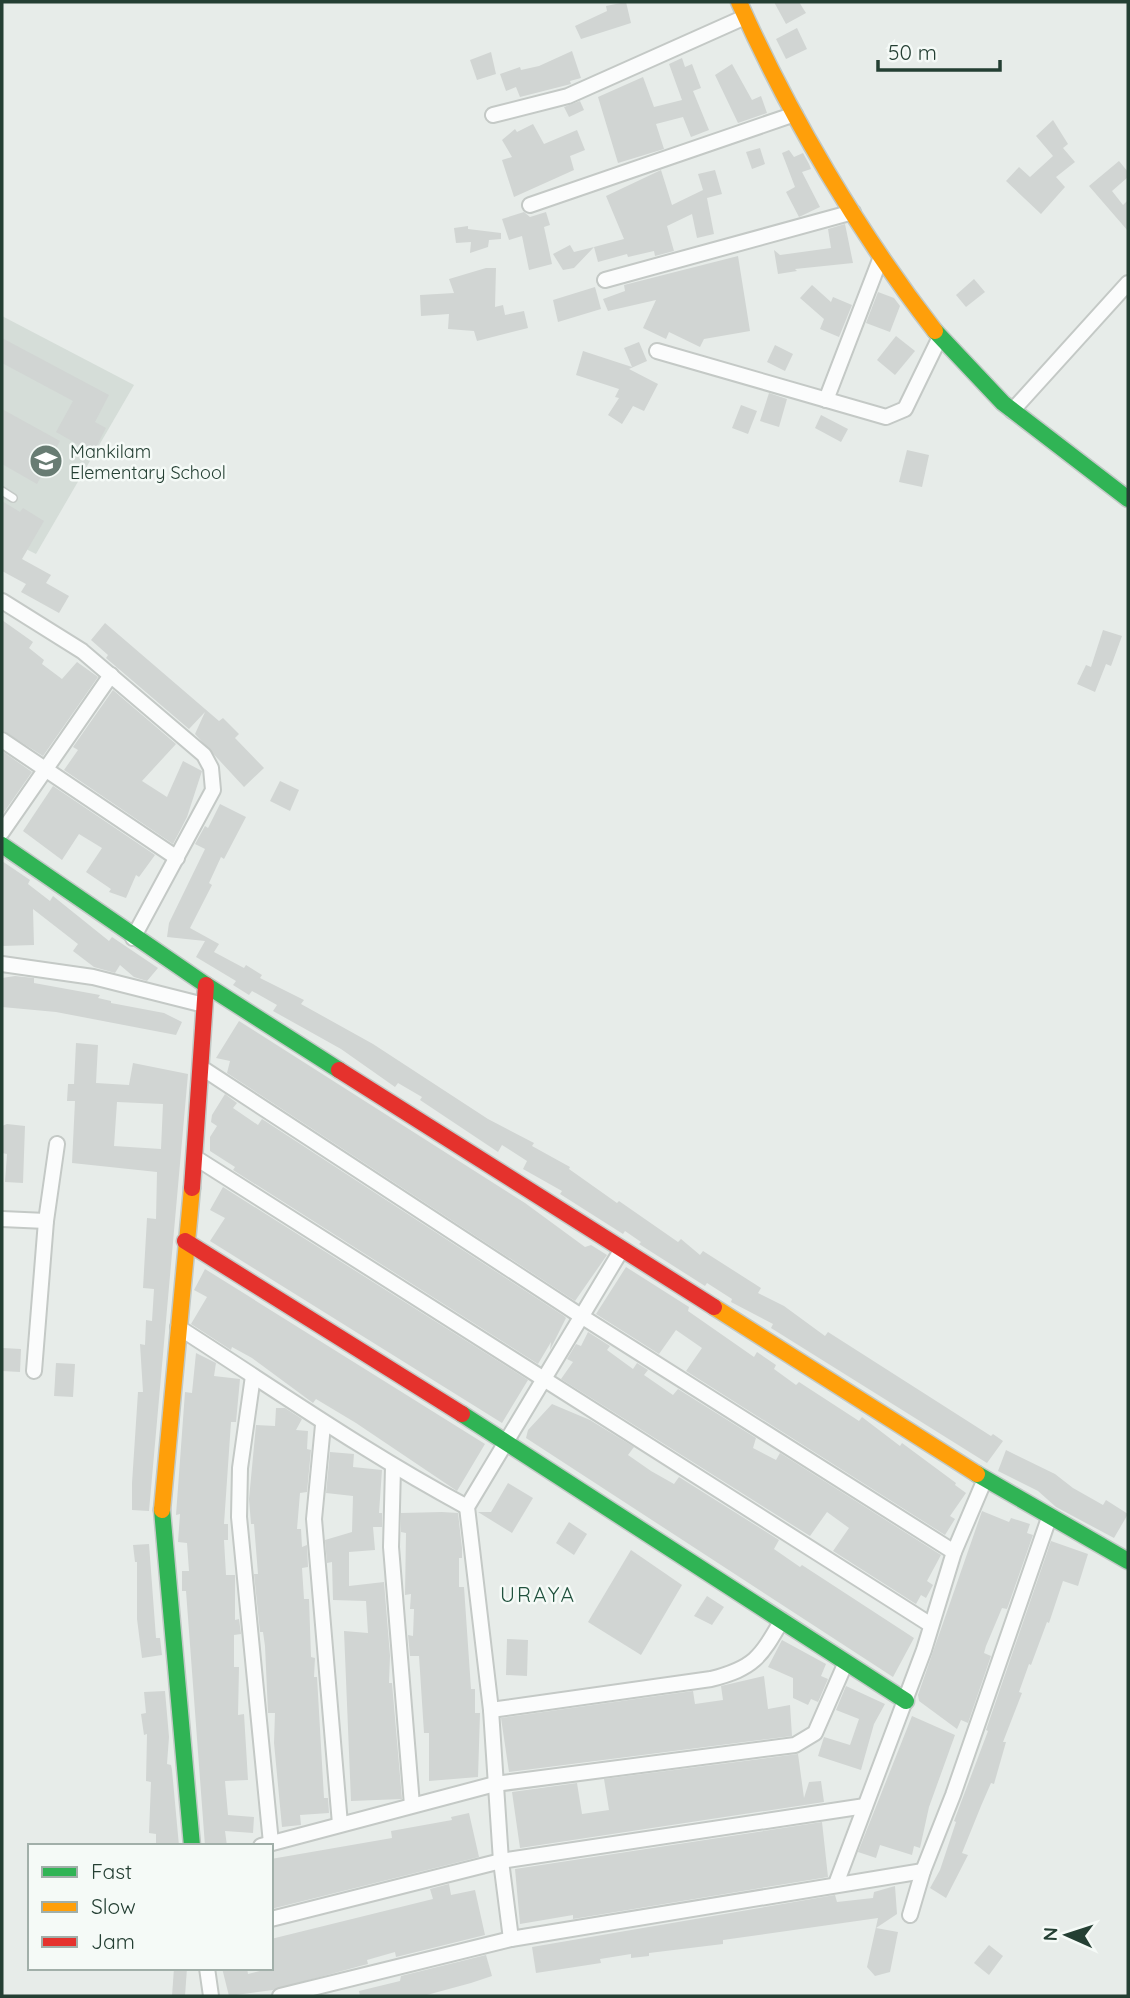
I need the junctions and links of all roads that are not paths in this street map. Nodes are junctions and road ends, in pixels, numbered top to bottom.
1 (742, 9) edge
2 (795, 114) junction
3 (493, 115) dead end
4 (530, 205) dead end
5 (853, 212) junction
6 (881, 257) junction
7 (605, 280) dead end
8 (1128, 283) edge
9 (940, 337) junction
10 (657, 351) dead end
11 (826, 400) junction
12 (1012, 411) junction
13 (2, 491) edge
14 (13, 498) dead end
15 (1128, 499) edge
16 (2, 601) edge
17 (111, 675) junction
18 (2, 740) edge
19 (44, 769) junction
20 (2, 832) edge
21 (2, 845) edge
22 (177, 858) junction
23 (133, 938) junction
24 (2, 964) edge
25 (205, 985) junction
26 (204, 1005) junction
27 (202, 1068) junction
28 (57, 1144) dead end
29 (196, 1158) junction
30 (2, 1219) edge
31 (46, 1221) junction
32 (185, 1241) junction
33 (622, 1249) junction
34 (581, 1317) junction
35 (178, 1327) junction
36 (34, 1371) dead end
37 (253, 1376) junction
38 (544, 1381) junction
39 (323, 1425) junction
40 (506, 1441) junction
41 (393, 1467) junction
42 (985, 1479) junction
43 (467, 1507) junction
44 (1049, 1518) junction
45 (954, 1552) junction
46 (1128, 1561) edge
47 (782, 1620) junction
48 (931, 1625) junction
49 (846, 1662) junction
50 (906, 1701) junction
51 (491, 1710) junction
52 (495, 1784) junction
53 (412, 1805) junction
54 (865, 1806) junction
55 (340, 1824) junction
56 (192, 1844) edge
57 (266, 1844) edge
58 (270, 1844) edge
59 (501, 1861) junction
60 (923, 1871) junction
61 (836, 1884) junction
62 (910, 1915) dead end
63 (273, 1918) edge
64 (511, 1939) junction
65 (207, 1970) edge
66 (211, 1996) edge
67 (280, 1996) edge

1 - 2 street
1 - 3 street
2 - 4 street
2 - 5 street
5 - 6 street
5 - 7 street
6 - 9 street
6 - 11 street
8 - 12 street
9 - 11 street
9 - 12 street
10 - 11 street
12 - 15 street
13 - 14 lane
16 - 17 street
17 - 19 street
17 - 22 street
18 - 19 street
19 - 20 street
19 - 22 street
21 - 23 street
22 - 23 street
23 - 25 street
24 - 26 street
25 - 26 street
25 - 33 street
26 - 27 street
27 - 29 street
27 - 34 street
28 - 31 street
29 - 32 street
29 - 38 street
30 - 31 street
31 - 36 street
32 - 35 street
32 - 40 street
33 - 34 street
33 - 42 street
34 - 38 street
34 - 45 street
35 - 37 street
35 - 56 street
37 - 39 street
37 - 57 street
38 - 40 street
38 - 48 street
39 - 41 street
39 - 55 street
40 - 43 street
40 - 47 street
41 - 43 street
41 - 53 street
42 - 44 street
42 - 45 street
43 - 51 street
44 - 46 street
44 - 60 street
45 - 48 street
47 - 49 street
47 - 51 street
48 - 50 street
49 - 50 street
49 - 52 street
50 - 54 street
51 - 52 street
52 - 53 street
52 - 59 street
53 - 55 street
54 - 59 street
54 - 61 street
55 - 58 street
59 - 63 street
59 - 64 street
60 - 61 street
60 - 62 street
61 - 64 street
64 - 67 street
65 - 66 street

